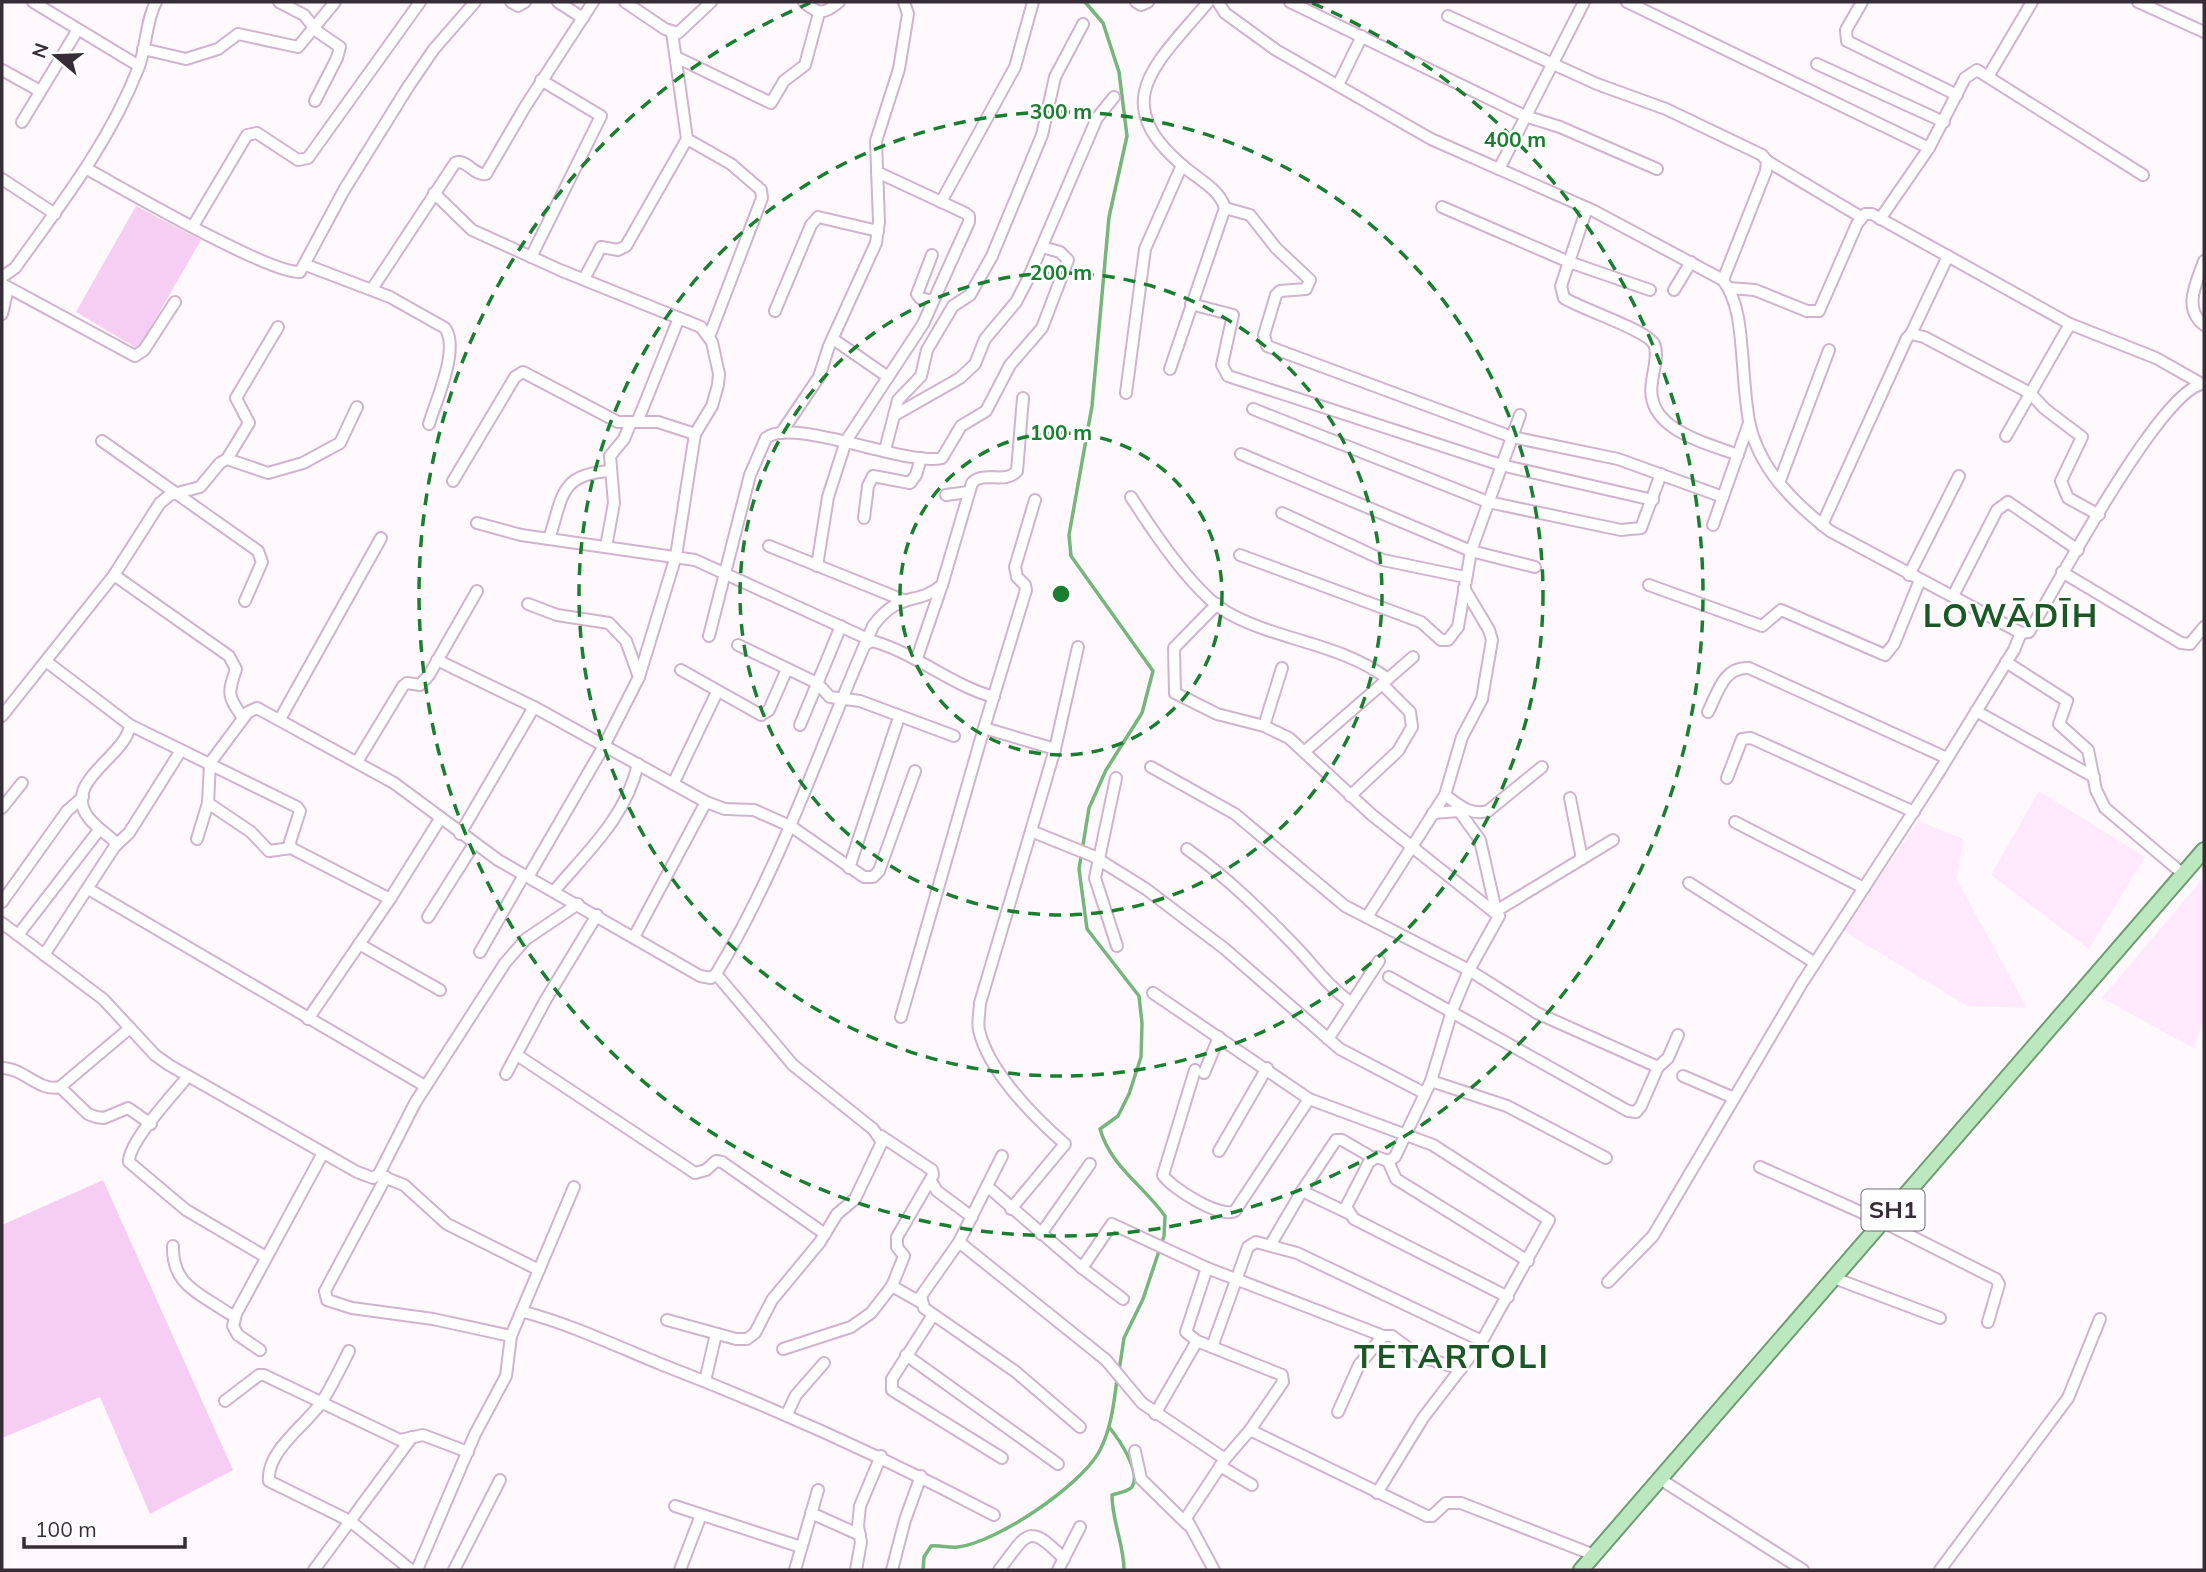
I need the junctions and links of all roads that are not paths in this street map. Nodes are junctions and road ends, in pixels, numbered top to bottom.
1 (33, 2) edge
2 (156, 2) edge
3 (279, 2) edge
4 (335, 2) edge
5 (420, 2) edge
6 (475, 2) edge
7 (512, 2) edge
8 (525, 2) edge
9 (558, 2) edge
10 (593, 2) edge
11 (625, 2) edge
12 (711, 2) edge
13 (804, 2) edge
14 (839, 2) edge
15 (904, 2) edge
16 (1032, 2) edge
17 (1136, 2) edge
18 (1148, 2) edge
19 (1208, 2) edge
20 (1218, 2) edge
21 (1290, 2) edge
22 (1584, 2) edge
23 (1627, 2) edge
24 (1862, 2) edge
25 (2032, 2) edge
26 (2138, 2) edge
27 (819, 13) junction
28 (1448, 16) dead end
29 (583, 18) junction
30 (1083, 24) dead end
31 (314, 27) junction
32 (77, 31) junction
33 (672, 32) junction
34 (2204, 33) edge
35 (1362, 36) junction
36 (143, 49) junction
37 (676, 57) junction
38 (1552, 61) junction
39 (1817, 64) dead end
40 (139, 66) junction
41 (2, 70) edge
42 (1989, 75) junction
43 (541, 80) junction
44 (1338, 85) junction
45 (40, 91) junction
46 (1957, 95) junction
47 (1114, 97) dead end
48 (315, 101) dead end
49 (1525, 116) junction
50 (22, 122) dead end
51 (1944, 122) junction
52 (687, 139) junction
53 (1929, 148) junction
54 (1767, 161) junction
55 (1182, 165) junction
56 (87, 169) junction
57 (1499, 169) junction
58 (1657, 169) dead end
59 (877, 172) junction
60 (2143, 175) dead end
61 (2, 179) edge
62 (434, 193) junction
63 (941, 202) junction
64 (1442, 206) dead end
65 (1225, 208) junction
66 (1587, 208) junction
67 (55, 214) junction
68 (1861, 217) junction
69 (1880, 219) junction
70 (193, 226) junction
71 (878, 231) junction
72 (1042, 247) junction
73 (932, 255) dead end
74 (1948, 256) junction
75 (531, 257) junction
76 (2204, 261) edge
77 (1569, 262) junction
78 (1691, 262) junction
79 (306, 265) junction
80 (2, 277) edge
81 (583, 279) junction
82 (1726, 284) junction
83 (5, 286) edge
84 (372, 289) junction
85 (1650, 290) dead end
86 (1675, 290) dead end
87 (933, 301) junction
88 (175, 302) dead end
89 (1191, 304) junction
90 (775, 311) dead end
91 (2, 314) edge
92 (679, 318) junction
93 (2070, 324) junction
94 (2204, 325) edge
95 (278, 327) dead end
96 (1911, 334) junction
97 (709, 337) junction
98 (833, 339) junction
99 (1829, 350) dead end
100 (1170, 369) dead end
101 (888, 377) junction
102 (2203, 384) edge
103 (1126, 393) dead end
104 (2030, 393) junction
105 (1023, 398) dead end
106 (357, 407) dead end
107 (1253, 409) dead end
108 (895, 415) junction
109 (1520, 415) dead end
110 (635, 421) junction
111 (1749, 423) junction
112 (429, 424) dead end
113 (781, 433) junction
114 (695, 434) junction
115 (2006, 436) dead end
116 (1512, 437) junction
117 (846, 441) junction
118 (102, 442) dead end
119 (885, 450) junction
120 (1241, 454) dead end
121 (1738, 455) junction
122 (921, 458) junction
123 (227, 459) junction
124 (1501, 465) junction
125 (610, 471) junction
126 (1661, 474) junction
127 (1959, 476) dead end
128 (453, 481) dead end
129 (1779, 483) junction
130 (968, 492) junction
131 (176, 494) junction
132 (946, 495) dead end
133 (1131, 497) dead end
134 (1723, 497) junction
135 (1035, 500) dead end
136 (1653, 500) junction
137 (1488, 502) junction
138 (1282, 513) dead end
139 (2099, 515) junction
140 (864, 518) dead end
141 (477, 523) dead end
142 (1822, 525) junction
143 (1713, 526) dead end
144 (380, 538) dead end
145 (549, 539) junction
146 (769, 546) dead end
147 (606, 547) junction
148 (2078, 550) junction
149 (1471, 551) junction
150 (1240, 555) dead end
151 (676, 556) junction
152 (817, 566) junction
153 (1535, 567) dead end
154 (2062, 572) junction
155 (723, 573) junction
156 (114, 575) junction
157 (1909, 575) junction
158 (1920, 580) junction
159 (1464, 582) junction
160 (942, 585) junction
161 (1648, 585) dead end
162 (477, 591) dead end
163 (1953, 596) junction
164 (903, 600) junction
165 (245, 601) dead end
166 (528, 604) dead end
167 (1217, 604) junction
168 (841, 626) junction
169 (2204, 627) edge
170 (2021, 633) junction
171 (709, 636) dead end
172 (868, 639) junction
173 (737, 645) dead end
174 (1078, 648) dead end
175 (1413, 657) dead end
176 (917, 658) junction
177 (437, 660) junction
178 (47, 662) junction
179 (2006, 662) junction
180 (1282, 668) dead end
181 (787, 669) junction
182 (681, 670) dead end
183 (639, 677) junction
184 (1385, 681) junction
185 (817, 683) junction
186 (717, 692) junction
187 (994, 697) junction
188 (844, 698) junction
189 (534, 707) junction
190 (1976, 710) junction
191 (1708, 712) dead end
192 (2, 716) edge
193 (243, 718) junction
194 (280, 719) junction
195 (897, 723) dead end
196 (130, 725) junction
197 (800, 725) dead end
198 (1264, 726) junction
199 (984, 728) junction
200 (954, 736) dead end
201 (604, 746) junction
202 (1055, 749) junction
203 (180, 752) junction
204 (1304, 752) junction
205 (1947, 758) junction
206 (357, 762) junction
207 (210, 763) junction
208 (638, 764) junction
209 (1151, 767) dead end
210 (1542, 767) dead end
211 (915, 771) dead end
212 (2094, 777) junction
213 (1116, 778) dead end
214 (1727, 778) dead end
215 (22, 783) dead end
216 (673, 784) junction
217 (1445, 795) junction
218 (1350, 796) junction
219 (83, 797) junction
220 (1570, 798) dead end
221 (706, 802) junction
222 (208, 803) junction
223 (2, 808) edge
224 (1914, 812) junction
225 (1433, 813) junction
226 (440, 819) junction
227 (1735, 822) dead end
228 (792, 827) junction
229 (99, 830) junction
230 (1031, 831) junction
231 (460, 834) junction
232 (197, 839) dead end
233 (1613, 840) dead end
234 (474, 844) junction
235 (1411, 845) junction
236 (115, 846) junction
237 (291, 848) junction
238 (1187, 849) dead end
239 (2204, 850) edge
240 (1095, 857) junction
241 (1583, 859) junction
242 (849, 869) junction
243 (2183, 874) junction
244 (526, 876) junction
245 (1689, 883) dead end
246 (1864, 888) junction
247 (90, 890) junction
248 (554, 891) junction
249 (390, 899) junction
250 (2, 902) edge
251 (578, 904) junction
252 (1496, 911) junction
253 (597, 915) junction
254 (428, 917) dead end
255 (1367, 917) junction
256 (2, 923) edge
257 (18, 935) junction
258 (634, 937) junction
259 (359, 944) junction
260 (1117, 946) dead end
261 (480, 952) dead end
262 (44, 955) junction
263 (1378, 961) dead end
264 (1815, 963) junction
265 (1469, 970) junction
266 (716, 974) junction
267 (1389, 978) dead end
268 (440, 990) dead end
269 (1153, 993) dead end
270 (1351, 1003) junction
271 (1452, 1010) junction
272 (901, 1017) dead end
273 (308, 1018) junction
274 (130, 1028) junction
275 (1678, 1035) dead end
276 (1219, 1037) junction
277 (1328, 1039) junction
278 (517, 1055) junction
279 (1658, 1067) junction
280 (2, 1068) edge
281 (1267, 1068) junction
282 (506, 1074) dead end
283 (188, 1076) junction
284 (1683, 1076) dead end
285 (1431, 1081) junction
286 (425, 1086) junction
287 (61, 1087) junction
288 (1424, 1093) junction
289 (1734, 1098) junction
290 (1309, 1099) junction
291 (151, 1124) junction
292 (1405, 1134) junction
293 (881, 1136) junction
294 (1219, 1151) dead end
295 (323, 1153) junction
296 (1002, 1156) dead end
297 (1373, 1158) junction
298 (1606, 1158) dead end
299 (1388, 1161) junction
300 (1090, 1164) dead end
301 (1760, 1167) dead end
302 (382, 1176) junction
303 (931, 1181) junction
304 (988, 1186) junction
305 (574, 1187) dead end
306 (1302, 1191) junction
307 (1011, 1209) junction
308 (1348, 1213) junction
309 (972, 1217) junction
310 (1883, 1222) junction
311 (825, 1234) junction
312 (1041, 1234) junction
313 (959, 1242) junction
314 (1271, 1244) junction
315 (173, 1246) dead end
316 (266, 1257) junction
317 (1528, 1261) junction
318 (1082, 1268) junction
319 (1207, 1268) junction
320 (539, 1270) junction
321 (1834, 1278) junction
322 (1238, 1279) junction
323 (1608, 1282) dead end
324 (892, 1286) junction
325 (1508, 1297) junction
326 (1123, 1299) dead end
327 (920, 1301) junction
328 (524, 1312) junction
329 (236, 1314) junction
330 (933, 1315) junction
331 (1940, 1318) dead end
332 (667, 1320) dead end
333 (2100, 1320) dead end
334 (1988, 1322) dead end
335 (716, 1334) junction
336 (511, 1336) junction
337 (1383, 1336) junction
338 (1197, 1341) junction
339 (1482, 1341) junction
340 (1212, 1347) junction
341 (783, 1349) dead end
342 (260, 1350) dead end
343 (349, 1351) dead end
344 (906, 1355) junction
345 (824, 1363) dead end
346 (1461, 1369) junction
347 (705, 1381) junction
348 (225, 1401) dead end
349 (322, 1402) junction
350 (1338, 1412) dead end
351 (787, 1414) junction
352 (1155, 1414) junction
353 (1080, 1427) dead end
354 (1250, 1430) junction
355 (412, 1437) junction
356 (1135, 1451) dead end
357 (468, 1452) junction
358 (881, 1456) junction
359 (1002, 1458) dead end
360 (1222, 1463) junction
361 (1058, 1464) dead end
362 (921, 1476) junction
363 (1660, 1479) junction
364 (500, 1480) dead end
365 (1252, 1485) dead end
366 (818, 1490) dead end
367 (1377, 1493) junction
368 (675, 1506) dead end
369 (811, 1513) junction
370 (701, 1515) junction
371 (994, 1515) dead end
372 (350, 1521) junction
373 (1188, 1525) junction
374 (1080, 1527) dead end
375 (860, 1535) junction
376 (802, 1547) junction
377 (1594, 1555) junction
378 (1064, 1559) junction
379 (314, 1570) edge
380 (411, 1570) edge
381 (417, 1570) edge
382 (454, 1570) edge
383 (680, 1570) edge
384 (795, 1570) edge
385 (856, 1570) edge
386 (892, 1570) edge
387 (999, 1570) edge
388 (1058, 1570) edge
389 (1214, 1570) edge
390 (1581, 1570) edge
391 (1803, 1570) edge
392 (1940, 1570) edge

1 - 32 street
2 - 36 street
3 - 31 street
4 - 31 street
5 - 70 street
6 - 79 street
7 - 8 street
9 - 29 street
10 - 29 street
11 - 33 street
12 - 33 street
13 - 27 street
14 - 27 street
15 - 59 street
16 - 63 street
17 - 18 street
19 - 55 street
20 - 44 street
21 - 35 street
22 - 38 street
23 - 53 street
24 - 46 street
25 - 42 street
26 - 34 street
27 - 37 street
28 - 38 street
29 - 43 street
30 - 108 street
31 - 36 street
31 - 48 street
32 - 40 street
32 - 45 street
33 - 37 street
35 - 44 street
35 - 49 street
36 - 40 street
37 - 52 street
38 - 49 street
38 - 54 street
39 - 51 street
40 - 56 street
41 - 45 street
42 - 46 street
42 - 60 street
43 - 62 street
43 - 75 street
44 - 57 street
45 - 50 street
46 - 51 street
47 - 72 street
49 - 57 street
49 - 58 street
51 - 53 street
52 - 81 street
52 - 97 street
53 - 69 street
54 - 68 street
54 - 82 street
55 - 65 street
55 - 103 street
56 - 67 street
56 - 70 street
57 - 66 street
59 - 63 street
59 - 71 street
61 - 67 street
62 - 75 street
62 - 84 street
63 - 87 street
64 - 77 street
65 - 89 street
65 - 116 street
66 - 77 street
66 - 78 street
67 - 80 street
68 - 69 street
68 - 82 street
69 - 74 street
70 - 79 street
71 - 90 street
71 - 98 street
72 - 108 street
72 - 122 street
73 - 87 street
74 - 93 street
74 - 96 street
75 - 81 street
76 - 94 street
77 - 85 street
77 - 121 street
78 - 82 street
78 - 86 street
79 - 84 street
81 - 92 street
82 - 111 street
83 - 88 street
83 - 91 street
84 - 112 street
87 - 101 street
89 - 100 street
89 - 124 street
92 - 97 street
92 - 110 street
93 - 102 street
93 - 104 street
95 - 123 street
96 - 104 street
96 - 142 street
97 - 114 street
98 - 101 street
98 - 113 street
99 - 129 street
101 - 117 street
102 - 139 street
104 - 115 street
104 - 139 street
105 - 130 street
106 - 123 street
107 - 137 street
108 - 119 street
109 - 116 street
110 - 114 street
110 - 125 street
110 - 128 street
111 - 121 street
111 - 129 street
113 - 117 street
113 - 155 street
114 - 151 street
116 - 124 street
116 - 126 street
117 - 119 street
117 - 152 street
118 - 131 street
119 - 122 street
120 - 149 street
121 - 134 street
122 - 140 street
123 - 131 street
124 - 136 street
124 - 137 street
125 - 145 street
125 - 147 street
126 - 134 street
126 - 136 street
127 - 157 street
129 - 142 street
130 - 132 street
130 - 160 street
131 - 156 street
131 - 165 street
133 - 167 street
134 - 143 street
135 - 187 street
136 - 137 street
137 - 149 street
138 - 159 street
139 - 148 street
141 - 145 street
142 - 157 street
144 - 194 street
145 - 147 street
146 - 152 street
147 - 151 street
148 - 154 street
148 - 163 street
149 - 153 street
149 - 159 street
150 - 159 street
151 - 155 street
151 - 183 street
152 - 164 street
154 - 169 street
154 - 170 street
155 - 168 street
155 - 171 street
156 - 178 street
156 - 193 street
157 - 158 street
158 - 161 street
158 - 163 street
159 - 217 street
160 - 164 street
160 - 176 street
162 - 177 street
163 - 170 street
164 - 172 street
166 - 183 street
167 - 184 street
167 - 198 street
168 - 172 street
168 - 185 street
170 - 179 street
172 - 176 street
172 - 188 street
173 - 181 street
174 - 202 street
175 - 184 street
176 - 187 street
177 - 189 street
177 - 206 street
178 - 192 street
178 - 196 street
179 - 190 street
179 - 212 street
180 - 198 street
181 - 185 street
181 - 186 street
182 - 186 street
183 - 201 street
184 - 204 street
184 - 218 street
185 - 188 street
185 - 197 street
186 - 216 street
187 - 199 street
188 - 200 street
188 - 228 street
189 - 201 street
189 - 231 street
190 - 205 street
190 - 212 street
191 - 205 street
193 - 194 street
193 - 207 street
194 - 206 street
195 - 242 street
196 - 203 street
196 - 219 street
198 - 204 street
199 - 202 street
199 - 272 street
201 - 208 street
201 - 244 street
202 - 230 street
203 - 207 street
203 - 236 street
204 - 218 street
205 - 224 street
206 - 226 street
207 - 222 street
207 - 237 street
208 - 216 street
208 - 248 street
209 - 255 street
210 - 217 street
211 - 242 street
212 - 243 street
213 - 240 street
214 - 224 street
215 - 223 street
216 - 221 street
217 - 225 street
218 - 235 street
219 - 229 street
219 - 250 street
220 - 241 street
221 - 228 street
221 - 258 street
222 - 232 street
222 - 237 street
224 - 246 street
225 - 235 street
225 - 252 street
226 - 231 street
226 - 249 street
227 - 246 street
228 - 242 street
228 - 266 street
229 - 236 street
229 - 257 street
230 - 240 street
230 - 307 street
231 - 234 street
233 - 241 street
234 - 244 street
234 - 254 street
235 - 252 street
235 - 255 street
236 - 247 street
237 - 249 street
238 - 270 street
239 - 243 main road, SH1
240 - 260 street
240 - 277 street
241 - 252 street
243 - 310 main road, SH1
244 - 248 street
244 - 261 street
245 - 264 street
246 - 264 street
247 - 262 street
247 - 273 street
248 - 251 street
249 - 259 street
251 - 253 street
251 - 286 street
252 - 265 street
253 - 258 street
253 - 278 street
255 - 265 street
256 - 257 street
257 - 262 street
258 - 266 street
259 - 268 street
259 - 273 street
262 - 274 street
263 - 270 street
264 - 289 street
265 - 271 street
265 - 279 street
266 - 293 street
267 - 271 street
269 - 276 street
270 - 277 street
271 - 279 street
271 - 285 street
273 - 286 street
274 - 283 street
274 - 287 street
275 - 279 street
276 - 281 street
276 - 290 street
277 - 288 street
278 - 282 street
278 - 311 street
280 - 287 street
281 - 290 street
281 - 294 street
283 - 291 street
283 - 295 street
284 - 289 street
285 - 288 street
285 - 298 street
286 - 302 street
287 - 291 street
288 - 292 street
289 - 323 street
290 - 292 street
291 - 316 street
292 - 299 street
292 - 317 street
293 - 303 street
293 - 311 street
295 - 302 street
295 - 316 street
296 - 304 street
297 - 299 street
297 - 306 street
297 - 308 street
299 - 317 street
300 - 312 street
301 - 310 street
302 - 320 street
302 - 336 street
303 - 309 street
303 - 324 street
304 - 307 street
304 - 309 street
305 - 320 street
306 - 308 street
306 - 314 street
307 - 312 street
308 - 325 street
309 - 313 street
310 - 321 main road, SH1
310 - 334 street
311 - 335 street
312 - 318 street
313 - 327 street
313 - 352 street
314 - 322 street
314 - 339 street
315 - 329 street
316 - 329 street
317 - 325 street
318 - 319 street
318 - 326 street
319 - 322 street
319 - 338 street
320 - 328 street
321 - 331 street
321 - 363 main road, SH1
322 - 337 street
322 - 340 street
324 - 327 street
324 - 341 street
325 - 339 street
327 - 330 street
328 - 336 street
328 - 347 street
329 - 342 street
330 - 344 street
330 - 353 street
332 - 335 street
333 - 392 street
335 - 347 street
336 - 357 street
337 - 346 street
337 - 350 street
338 - 340 street
338 - 352 street
339 - 346 street
340 - 354 street
343 - 349 street
344 - 359 street
344 - 361 street
345 - 351 street
346 - 367 street
347 - 351 street
348 - 349 street
349 - 355 street
349 - 372 street
351 - 358 street
352 - 360 street
354 - 360 street
354 - 367 street
355 - 357 street
355 - 372 street
356 - 373 street
357 - 381 street
358 - 362 street
358 - 375 street
360 - 365 street
360 - 373 street
362 - 371 street
362 - 386 street
363 - 377 main road, SH1
363 - 391 street
364 - 382 street
366 - 369 street
367 - 377 street
368 - 370 street
369 - 375 street
369 - 376 street
370 - 376 street
370 - 383 street
372 - 379 street
372 - 380 street
373 - 389 street
374 - 378 street
375 - 385 street
376 - 384 street
377 - 390 main road, SH1
378 - 387 street
378 - 388 street

